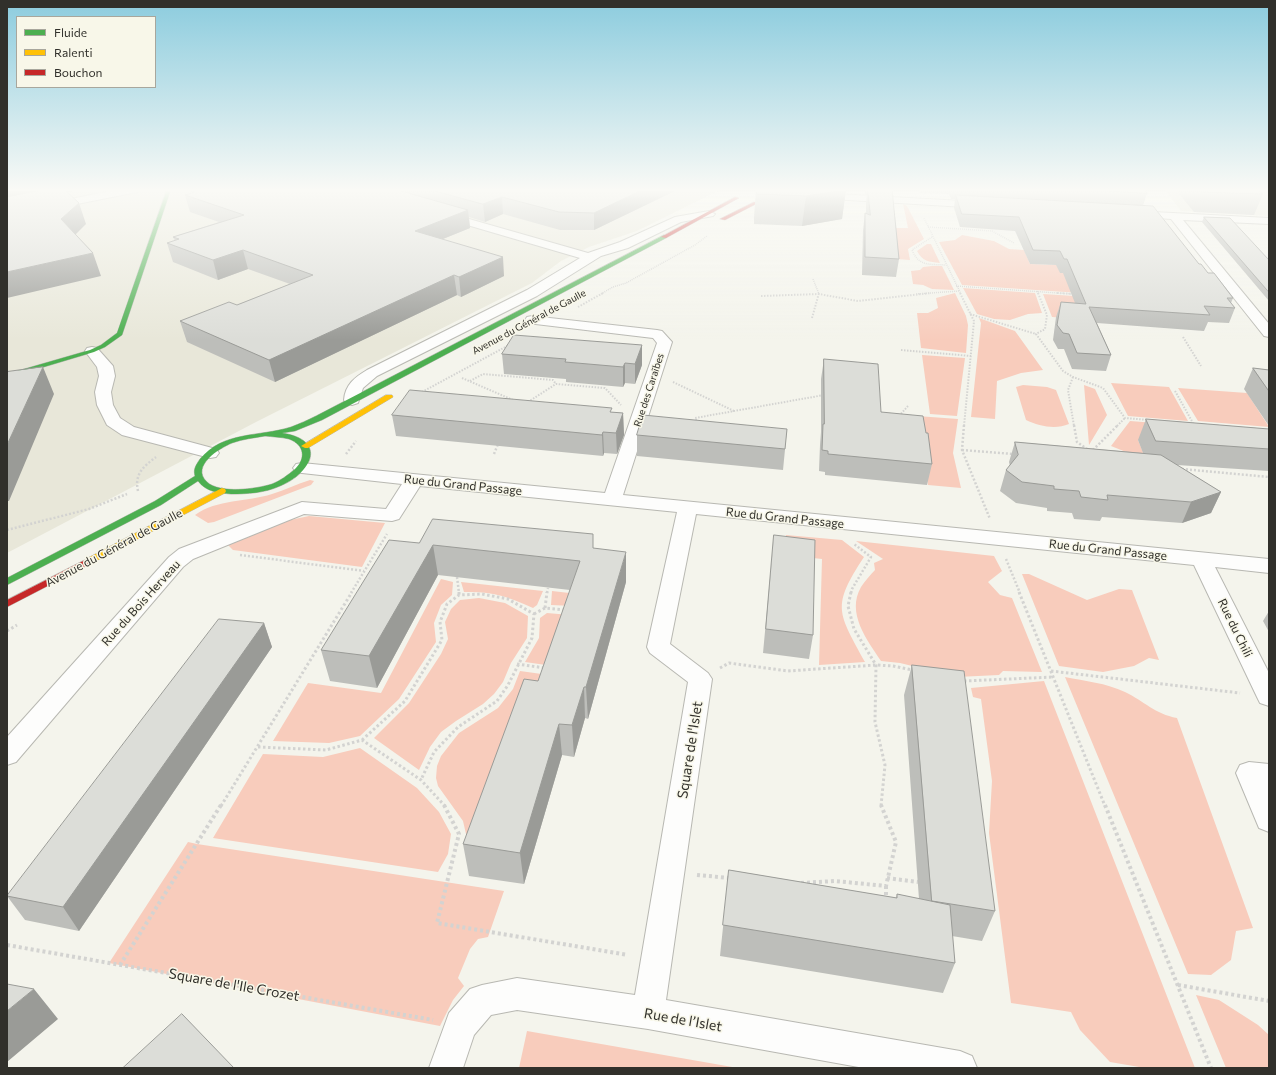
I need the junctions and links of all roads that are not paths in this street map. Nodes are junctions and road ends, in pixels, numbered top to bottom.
1 (152, 239) edge
2 (527, 239) edge
3 (636, 239) edge
4 (672, 239) edge
5 (1193, 239) edge
6 (589, 257) junction
7 (538, 320) road end
8 (1269, 333) edge
9 (92, 351) junction
10 (7, 376) edge
11 (398, 393) dead end
12 (352, 400) junction
13 (265, 434) junction
14 (305, 446) junction
15 (210, 453) junction
16 (302, 468) junction
17 (199, 477) junction
18 (414, 480) junction
19 (222, 491) junction
20 (612, 500) junction
21 (688, 508) junction
22 (1201, 559) junction
23 (1269, 566) edge
24 (7, 582) edge
25 (7, 604) edge
26 (1269, 697) edge
27 (7, 755) edge
28 (1269, 775) edge
29 (1269, 820) edge
30 (648, 1014) junction
31 (446, 1068) edge
32 (960, 1068) edge

1 - 9 main road
2 - 6 street
3 - 6 street
4 - 12 main road, Avenue du Général de Gaulle
5 - 8 street
6 - 12 street
7 - 20 street, Rue des Caraïbes
9 - 10 main road
9 - 15 street
11 - 14 main road
12 - 13 main road, Avenue du Général de Gaulle
13 - 14 main road
13 - 15 main road, Avenue du Général de Gaulle
14 - 16 main road
15 - 17 main road
16 - 18 street, Rue du Grand Passage
16 - 19 main road
17 - 19 main road
17 - 24 main road, Avenue du Général de Gaulle
18 - 20 street, Rue du Grand Passage
18 - 27 street, Rue du Bois Herveau
19 - 25 main road, Avenue du Général de Gaulle
20 - 21 street, Rue du Grand Passage
21 - 22 street, Rue du Grand Passage
21 - 30 street, Square de l'Islet
22 - 23 street, Rue du Grand Passage
22 - 26 street, Rue du Chili
28 - 29 street
30 - 31 street, Rue de l’Islet
30 - 32 street, Rue de l’Islet

